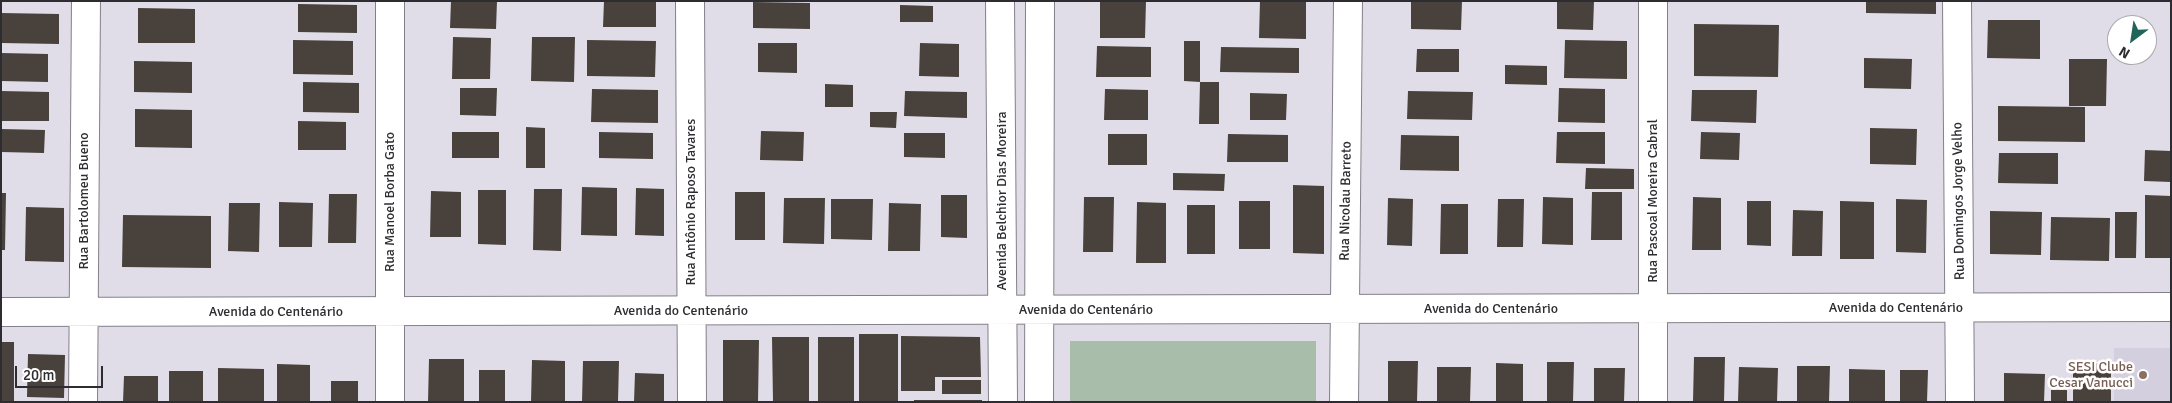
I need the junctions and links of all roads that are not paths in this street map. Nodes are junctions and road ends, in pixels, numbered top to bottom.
1 (86, 1) edge
2 (390, 1) edge
3 (690, 1) edge
4 (1000, 1) edge
5 (1040, 1) edge
6 (1348, 1) edge
7 (1653, 1) edge
8 (1957, 1) edge
9 (2171, 307) edge
10 (1653, 308) junction
11 (1960, 308) junction
12 (1345, 309) junction
13 (1003, 310) junction
14 (1039, 310) junction
15 (1, 312) edge
16 (83, 312) junction
17 (390, 312) junction
18 (691, 312) junction
19 (83, 402) edge
20 (390, 402) edge
21 (692, 402) edge
22 (1003, 402) edge
23 (1039, 402) edge
24 (1344, 402) edge
25 (1652, 402) edge
26 (1960, 402) edge

1 - 16 street, Rua Bartolomeu Bueno
2 - 17 street, Rua Manoel Borba Gato
3 - 18 street, Rua Antônio Raposo Tavares
4 - 13 street, Avenida Belchior Dias Moreira
5 - 14 street
6 - 12 street, Rua Nicolau Barreto
7 - 10 street, Rua Pascoal Moreira Cabral
8 - 11 street, Rua Domingos Jorge Velho
9 - 11 street, Avenida do Centenário
10 - 11 street, Avenida do Centenário
10 - 12 street, Avenida do Centenário
10 - 25 street, Rua Pascoal Moreira Cabral
11 - 26 street, Rua Domingos Jorge Velho
12 - 14 street, Avenida do Centenário
12 - 24 street, Rua Nicolau Barreto
13 - 14 street, Avenida do Centenário
13 - 18 street, Avenida do Centenário
13 - 22 street, Avenida Belchior Dias Moreira
14 - 23 street
15 - 16 street, Avenida do Centenário
16 - 17 street, Avenida do Centenário
16 - 19 street, Rua Bartolomeu Bueno
17 - 18 street, Avenida do Centenário
17 - 20 street, Rua Manoel Borba Gato
18 - 21 street, Rua Antônio Raposo Tavares

